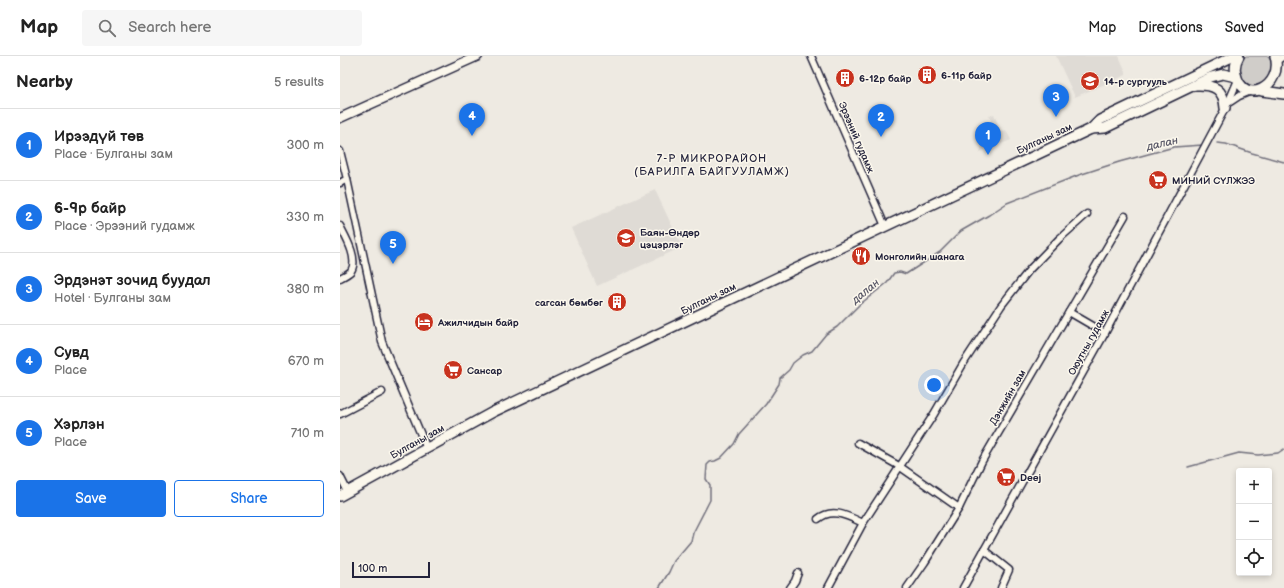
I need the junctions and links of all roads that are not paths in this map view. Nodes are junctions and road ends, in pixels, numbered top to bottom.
1 (478, 56) edge
2 (811, 56) edge
3 (1234, 56) edge
4 (1239, 56) edge
5 (1280, 62) edge
6 (1237, 78) junction
7 (1192, 85) junction
8 (1252, 91) junction
9 (1262, 91) junction
10 (1284, 94) edge
11 (1227, 106) junction
12 (340, 118) edge
13 (1091, 129) junction
14 (340, 151) edge
15 (347, 179) junction
16 (340, 183) edge
17 (1087, 214) dead end
18 (1125, 216) dead end
19 (340, 226) edge
20 (885, 226) junction
21 (340, 278) edge
22 (1069, 312) junction
23 (1105, 333) junction
24 (382, 392) dead end
25 (340, 414) edge
26 (858, 443) dead end
27 (427, 449) junction
28 (899, 466) junction
29 (340, 476) edge
30 (344, 494) edge
31 (959, 508) junction
32 (818, 519) dead end
33 (862, 522) junction
34 (984, 550) junction
35 (798, 572) dead end
36 (790, 588) edge
37 (828, 588) edge
38 (907, 588) edge
39 (963, 588) edge
40 (1002, 588) edge

1 - 12 main road
2 - 20 street, Эрээний гудамж
3 - 13 highway, Булганы зам
4 - 6 highway
5 - 9 highway
6 - 7 highway, Булганы зам
6 - 8 highway
6 - 11 street, Оюутны гудамж
7 - 11 highway
7 - 13 highway, Булганы зам
8 - 9 highway
8 - 11 street
9 - 10 highway
11 - 23 street, Оюутны гудамж
13 - 20 highway, Булганы зам
14 - 15 street
15 - 16 street
15 - 27 street
17 - 28 street
18 - 22 street, Дэнжийн зам
19 - 21 street
20 - 27 highway, Булганы зам
22 - 23 street
22 - 31 street, Дэнжийн зам
23 - 34 street, Оюутны гудамж
24 - 25 street
26 - 28 street
27 - 30 highway, Булганы зам
28 - 31 street
28 - 33 street
29 - 30 street
31 - 38 street, Дэнжийн зам
32 - 33 street
33 - 37 street
34 - 39 street, Оюутны гудамж
34 - 40 street
35 - 36 street

